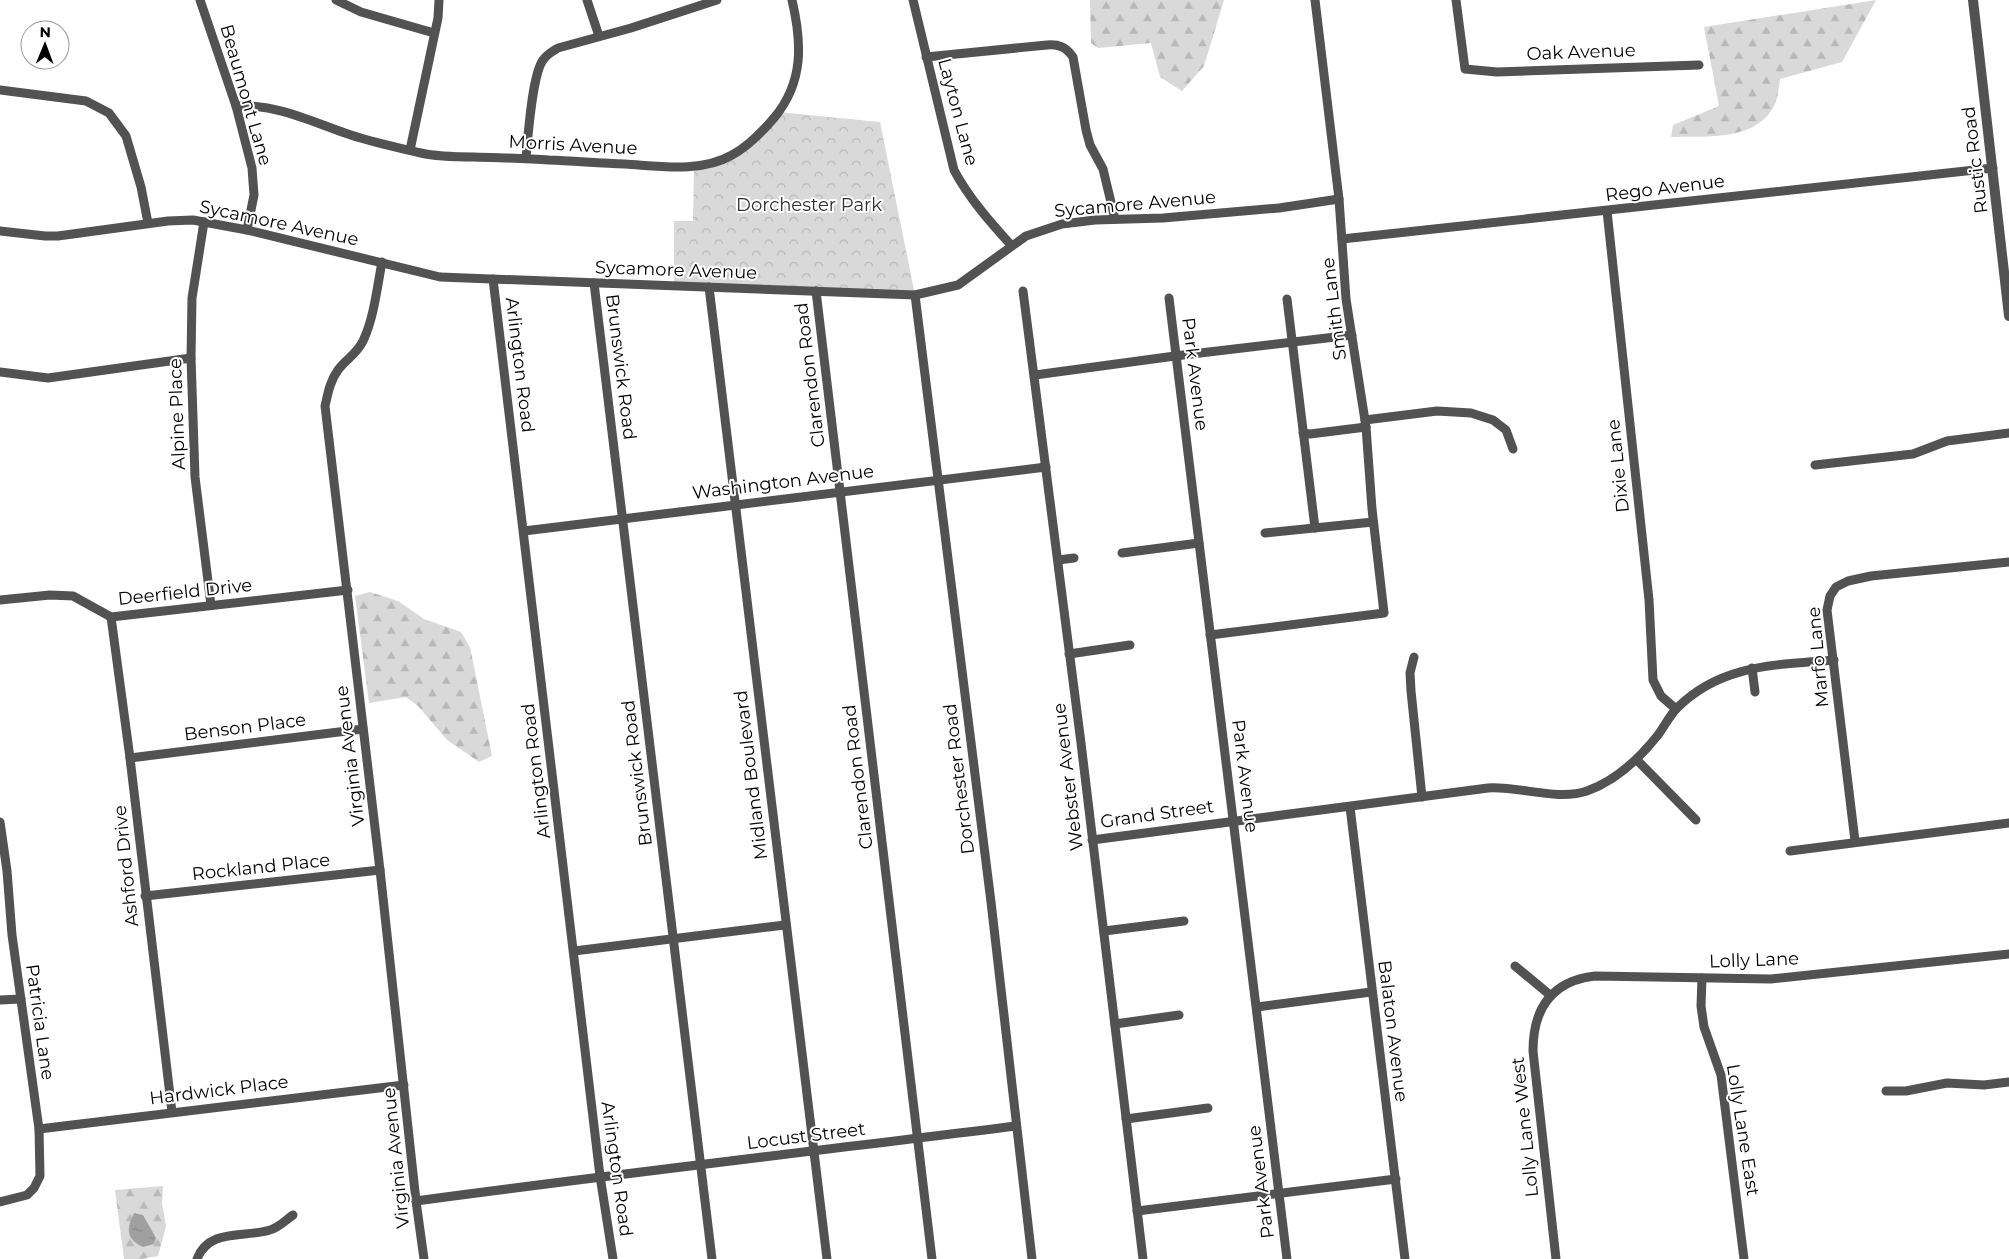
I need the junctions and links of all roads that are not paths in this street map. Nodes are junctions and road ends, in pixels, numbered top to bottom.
1 (200, 0) edge
2 (336, 0) edge
3 (439, 0) edge
4 (588, 0) edge
5 (717, 0) edge
6 (792, 0) edge
7 (913, 0) edge
8 (1316, 0) edge
9 (1456, 0) edge
10 (1972, 0) edge
11 (434, 33) junction
12 (599, 36) junction
13 (926, 57) junction
14 (1699, 64) dead end
15 (0, 90) edge
16 (236, 106) junction
17 (410, 150) junction
18 (526, 158) junction
19 (1993, 168) junction
20 (1339, 199) junction
21 (1607, 211) junction
22 (1115, 219) junction
23 (204, 222) junction
24 (148, 223) junction
25 (247, 230) junction
26 (0, 231) edge
27 (1342, 239) junction
28 (1011, 245) junction
29 (382, 262) junction
30 (493, 279) junction
31 (594, 283) junction
32 (709, 287) junction
33 (816, 291) junction
34 (1023, 291) dead end
35 (915, 295) junction
36 (1169, 298) dead end
37 (1287, 299) dead end
38 (2009, 316) edge
39 (1352, 335) junction
40 (1293, 342) junction
41 (1175, 356) junction
42 (191, 358) junction
43 (0, 372) edge
44 (1035, 375) junction
45 (1366, 423) junction
46 (1302, 433) junction
47 (2009, 433) edge
48 (1513, 449) dead end
49 (1814, 466) dead end
50 (1046, 467) junction
51 (939, 480) junction
52 (840, 492) junction
53 (734, 504) junction
54 (623, 518) junction
55 (1373, 522) junction
56 (1315, 528) junction
57 (524, 531) junction
58 (1265, 533) dead end
59 (1199, 543) junction
60 (1122, 553) dead end
61 (1074, 558) dead end
62 (1058, 560) junction
63 (2009, 562) edge
64 (348, 590) junction
65 (0, 600) edge
66 (211, 605) junction
67 (111, 617) junction
68 (1210, 635) junction
69 (1130, 645) dead end
70 (1069, 654) junction
71 (1414, 657) dead end
72 (1834, 660) junction
73 (1752, 668) junction
74 (1755, 692) dead end
75 (1676, 709) junction
76 (363, 729) junction
77 (130, 758) junction
78 (1637, 760) junction
79 (1422, 797) junction
80 (1350, 806) junction
81 (1234, 820) junction
82 (1696, 820) dead end
83 (0, 822) edge
84 (2009, 823) edge
85 (1092, 840) junction
86 (1855, 842) junction
87 (1790, 851) dead end
88 (380, 870) junction
89 (3, 871) edge
90 (145, 896) junction
91 (1184, 921) dead end
92 (785, 924) junction
93 (1104, 931) junction
94 (673, 939) junction
95 (574, 951) junction
96 (2009, 954) edge
97 (1515, 966) dead end
98 (1702, 978) junction
99 (1371, 992) junction
100 (1550, 995) junction
101 (21, 999) junction
102 (0, 1000) edge
103 (1257, 1008) junction
104 (1179, 1015) dead end
105 (1115, 1024) junction
106 (2009, 1082) edge
107 (404, 1085) junction
108 (1886, 1091) dead end
109 (1208, 1108) dead end
110 (172, 1112) junction
111 (1126, 1119) junction
112 (1016, 1126) junction
113 (39, 1129) junction
114 (917, 1138) junction
115 (814, 1152) junction
116 (700, 1166) junction
117 (600, 1176) junction
118 (1396, 1179) junction
119 (1278, 1194) junction
120 (416, 1201) junction
121 (0, 1202) edge
122 (1137, 1211) junction
123 (293, 1215) dead end
124 (197, 1259) edge
125 (424, 1259) edge
126 (613, 1259) edge
127 (712, 1259) edge
128 (827, 1259) edge
129 (932, 1259) edge
130 (1032, 1259) edge
131 (1143, 1259) edge
132 (1287, 1259) edge
133 (1405, 1259) edge
134 (1556, 1259) edge
135 (1744, 1259) edge

1 - 16 street, Beaumont Lane
2 - 11 street
3 - 11 street
4 - 12 street
5 - 12 street
6 - 18 street, Morris Avenue
7 - 13 street, Layton Lane
8 - 20 street, Smith Lane
9 - 14 street, Oak Avenue
10 - 19 street, Rustic Road
11 - 17 street
12 - 18 street
13 - 22 street
13 - 28 street, Layton Lane
15 - 24 street
16 - 17 street, Morris Avenue
16 - 25 street, Beaumont Lane
17 - 18 street, Morris Avenue
19 - 21 street, Rego Avenue
19 - 38 street, Rustic Road
20 - 22 street, Sycamore Avenue
20 - 27 street, Smith Lane
21 - 27 street, Rego Avenue
21 - 75 street, Dixie Lane
22 - 28 street, Sycamore Avenue
23 - 24 street, Sycamore Avenue
23 - 25 street, Sycamore Avenue
23 - 42 street, Alpine Place
24 - 26 street, Sycamore Avenue
25 - 29 street, Sycamore Avenue
27 - 39 street, Smith Lane
28 - 35 street, Sycamore Avenue
29 - 30 street, Sycamore Avenue
29 - 64 street, Virginia Avenue
30 - 31 street, Sycamore Avenue
30 - 57 street, Arlington Road
31 - 32 street, Sycamore Avenue
31 - 54 street, Brunswick Road
32 - 33 street, Sycamore Avenue
32 - 53 street, Midland Boulevard
33 - 35 street, Sycamore Avenue
33 - 52 street, Clarendon Road
34 - 44 street, Webster Avenue
35 - 51 street, Dorchester Road
36 - 41 street, Park Avenue
37 - 40 street
39 - 40 street
39 - 45 street, Smith Lane
40 - 41 street
40 - 46 street
41 - 44 street
41 - 59 street, Park Avenue
42 - 43 street
42 - 66 street, Alpine Place
44 - 50 street, Webster Avenue
45 - 46 street
45 - 48 street
45 - 55 street, Smith Lane
46 - 56 street
47 - 49 street
50 - 51 street, Washington Avenue
50 - 62 street, Webster Avenue
51 - 52 street, Washington Avenue
51 - 112 street, Dorchester Road
52 - 53 street, Washington Avenue
52 - 114 street, Clarendon Road
53 - 54 street, Washington Avenue
53 - 92 street, Midland Boulevard
54 - 57 street, Washington Avenue
54 - 94 street, Brunswick Road
55 - 56 street
55 - 68 street, Smith Lane
56 - 58 street
57 - 95 street, Arlington Road
59 - 60 street
59 - 68 street, Park Avenue
61 - 62 street
62 - 70 street, Webster Avenue
63 - 72 street, Marfo Lane
64 - 66 street, Deerfield Drive
64 - 76 street, Virginia Avenue
65 - 67 street, Deerfield Drive
66 - 67 street, Deerfield Drive
67 - 77 street, Ashford Drive
68 - 81 street, Park Avenue
69 - 70 street
70 - 85 street, Webster Avenue
71 - 79 street
72 - 73 street
72 - 86 street, Marfo Lane
73 - 74 street
73 - 75 street
75 - 78 street
76 - 77 street, Benson Place
76 - 88 street, Virginia Avenue
77 - 90 street, Ashford Drive
78 - 79 street
78 - 82 street
79 - 80 street, Grand Street
80 - 81 street, Grand Street
80 - 99 street, Balaton Avenue
81 - 85 street, Grand Street
81 - 103 street, Park Avenue
83 - 89 street, Patricia Lane
84 - 86 street
85 - 93 street, Webster Avenue
86 - 87 street
88 - 90 street, Rockland Place
88 - 107 street, Virginia Avenue
89 - 101 street, Patricia Lane
90 - 110 street, Ashford Drive
91 - 93 street
92 - 94 street
92 - 115 street, Midland Boulevard
93 - 105 street, Webster Avenue
94 - 95 street
94 - 116 street, Brunswick Road
95 - 117 street, Arlington Road
96 - 98 street, Lolly Lane
97 - 100 street
98 - 100 street, Lolly Lane
98 - 135 street, Lolly Lane East
99 - 103 street
99 - 118 street, Balaton Avenue
100 - 134 street, Lolly Lane West
101 - 102 street
101 - 113 street, Patricia Lane
103 - 119 street, Park Avenue
104 - 105 street
105 - 111 street, Webster Avenue
106 - 108 street
107 - 110 street, Hardwick Place
107 - 120 street, Virginia Avenue
109 - 111 street
110 - 113 street, Hardwick Place
111 - 122 street, Webster Avenue
112 - 114 street, Locust Street
112 - 130 street, Dorchester Road
113 - 121 street, Patricia Lane
114 - 115 street, Locust Street
114 - 129 street, Clarendon Road
115 - 116 street, Locust Street
115 - 128 street, Midland Boulevard
116 - 117 street, Locust Street
116 - 127 street, Brunswick Road
117 - 120 street, Locust Street
117 - 126 street, Arlington Road
118 - 119 street
118 - 133 street, Balaton Avenue
119 - 122 street
119 - 132 street, Park Avenue
120 - 125 street, Virginia Avenue
122 - 131 street, Webster Avenue
123 - 124 street

